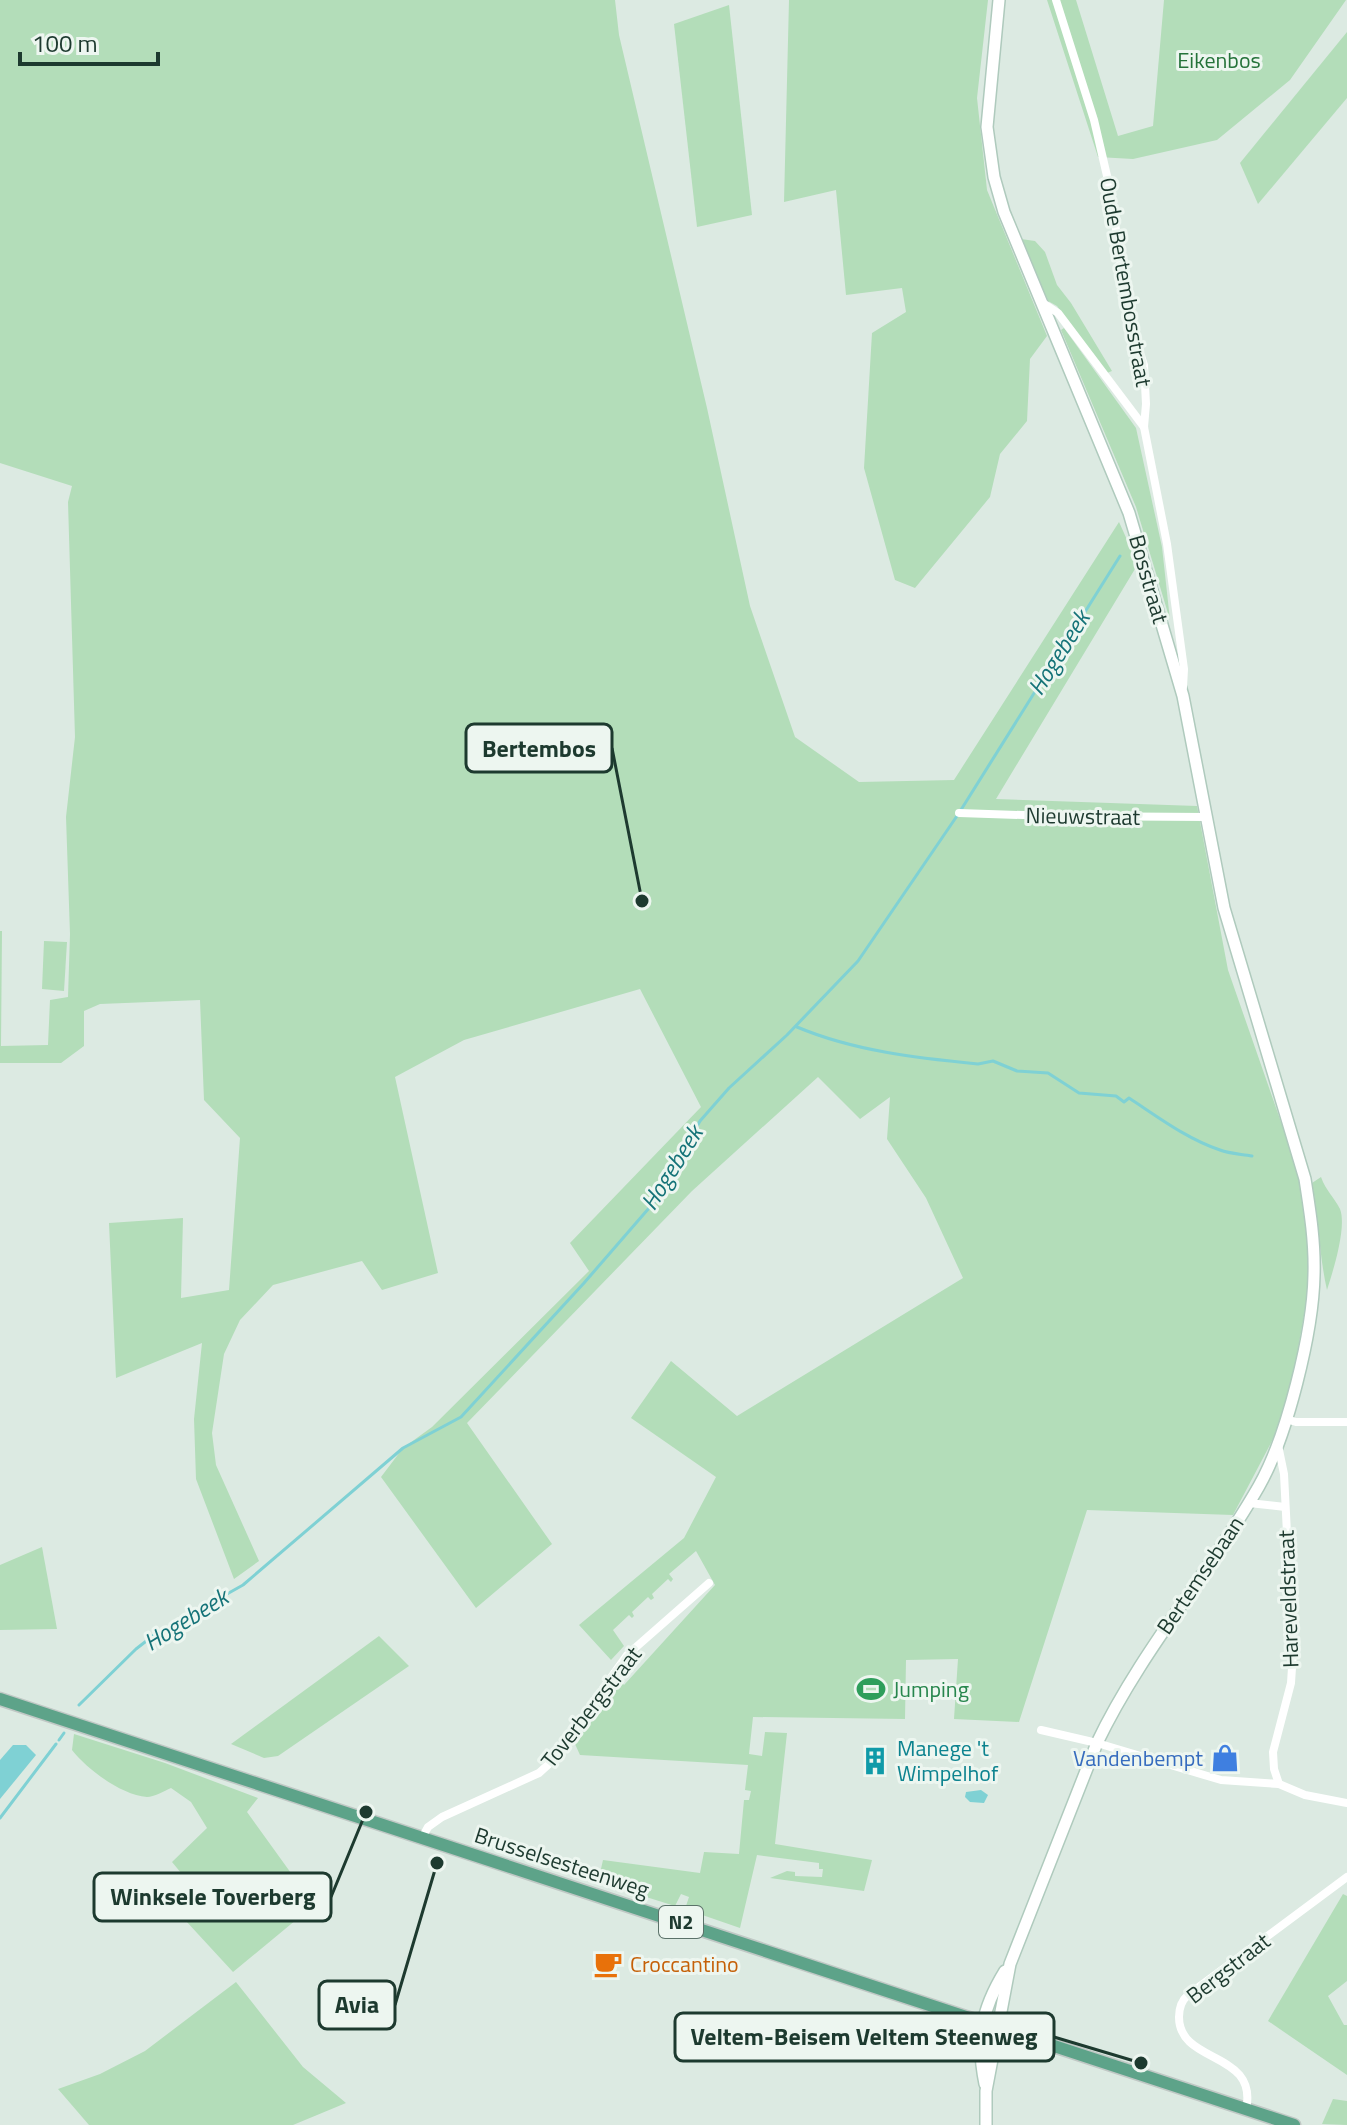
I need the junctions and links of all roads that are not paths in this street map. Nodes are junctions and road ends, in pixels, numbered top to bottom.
1 (999, 0) edge
2 (1056, 0) edge
3 (1043, 303) junction
4 (1144, 427) junction
5 (1183, 696) junction
6 (959, 813) dead end
7 (1207, 817) junction
8 (1302, 1168) joint
9 (1286, 1419) junction
10 (1347, 1422) edge
11 (1277, 1444) junction
12 (1249, 1503) junction
13 (1285, 1507) junction
14 (709, 1583) dead end
15 (0, 1699) edge
16 (1041, 1730) dead end
17 (1097, 1743) junction
18 (1279, 1784) junction
19 (1347, 1803) edge
20 (422, 1838) junction
21 (1347, 1877) edge
22 (1010, 1964) junction
23 (981, 2023) junction
24 (999, 2029) junction
25 (986, 2091) junction
26 (1246, 2110) junction
27 (1265, 2121) edge
28 (986, 2125) edge
29 (1294, 2125) edge

1 - 3 street, Bosstraat
2 - 4 street, Oude Bertembosstraat
3 - 4 street, Oude Bertembosstraat
3 - 5 street, Bosstraat
4 - 5 street, Oude Bertembosstraat
5 - 7 street, Bosstraat
6 - 7 street, Nieuwstraat
7 - 8 street, Bosstraat
8 - 9 street, Bertemsebaan
9 - 10 street
9 - 11 street, Bertemsebaan
11 - 12 street, Bertemsebaan
11 - 13 street, Hareveldstraat
12 - 13 street, Hareveldstraat
12 - 17 street, Bertemsebaan
13 - 18 street, Hareveldstraat
14 - 20 street, Toverbergstraat
15 - 20 main road, Brusselsesteenweg / N2
16 - 17 street
17 - 18 street
17 - 22 street, Bertemsebaan
18 - 19 street
20 - 23 main road, Brusselsesteenweg / N2
21 - 26 street, Bergstraat
22 - 23 street, Bertemsebaan
22 - 24 street, Bertemsebaan
23 - 24 main road, Brusselsesteenweg / N2
23 - 25 street
24 - 25 street, Bertemsebaan
24 - 26 main road, Brusselsesteenweg / N2
25 - 28 street
26 - 27 main road, Brusselsesteenweg / N2
27 - 29 main road, Brusselsesteenweg / N2

